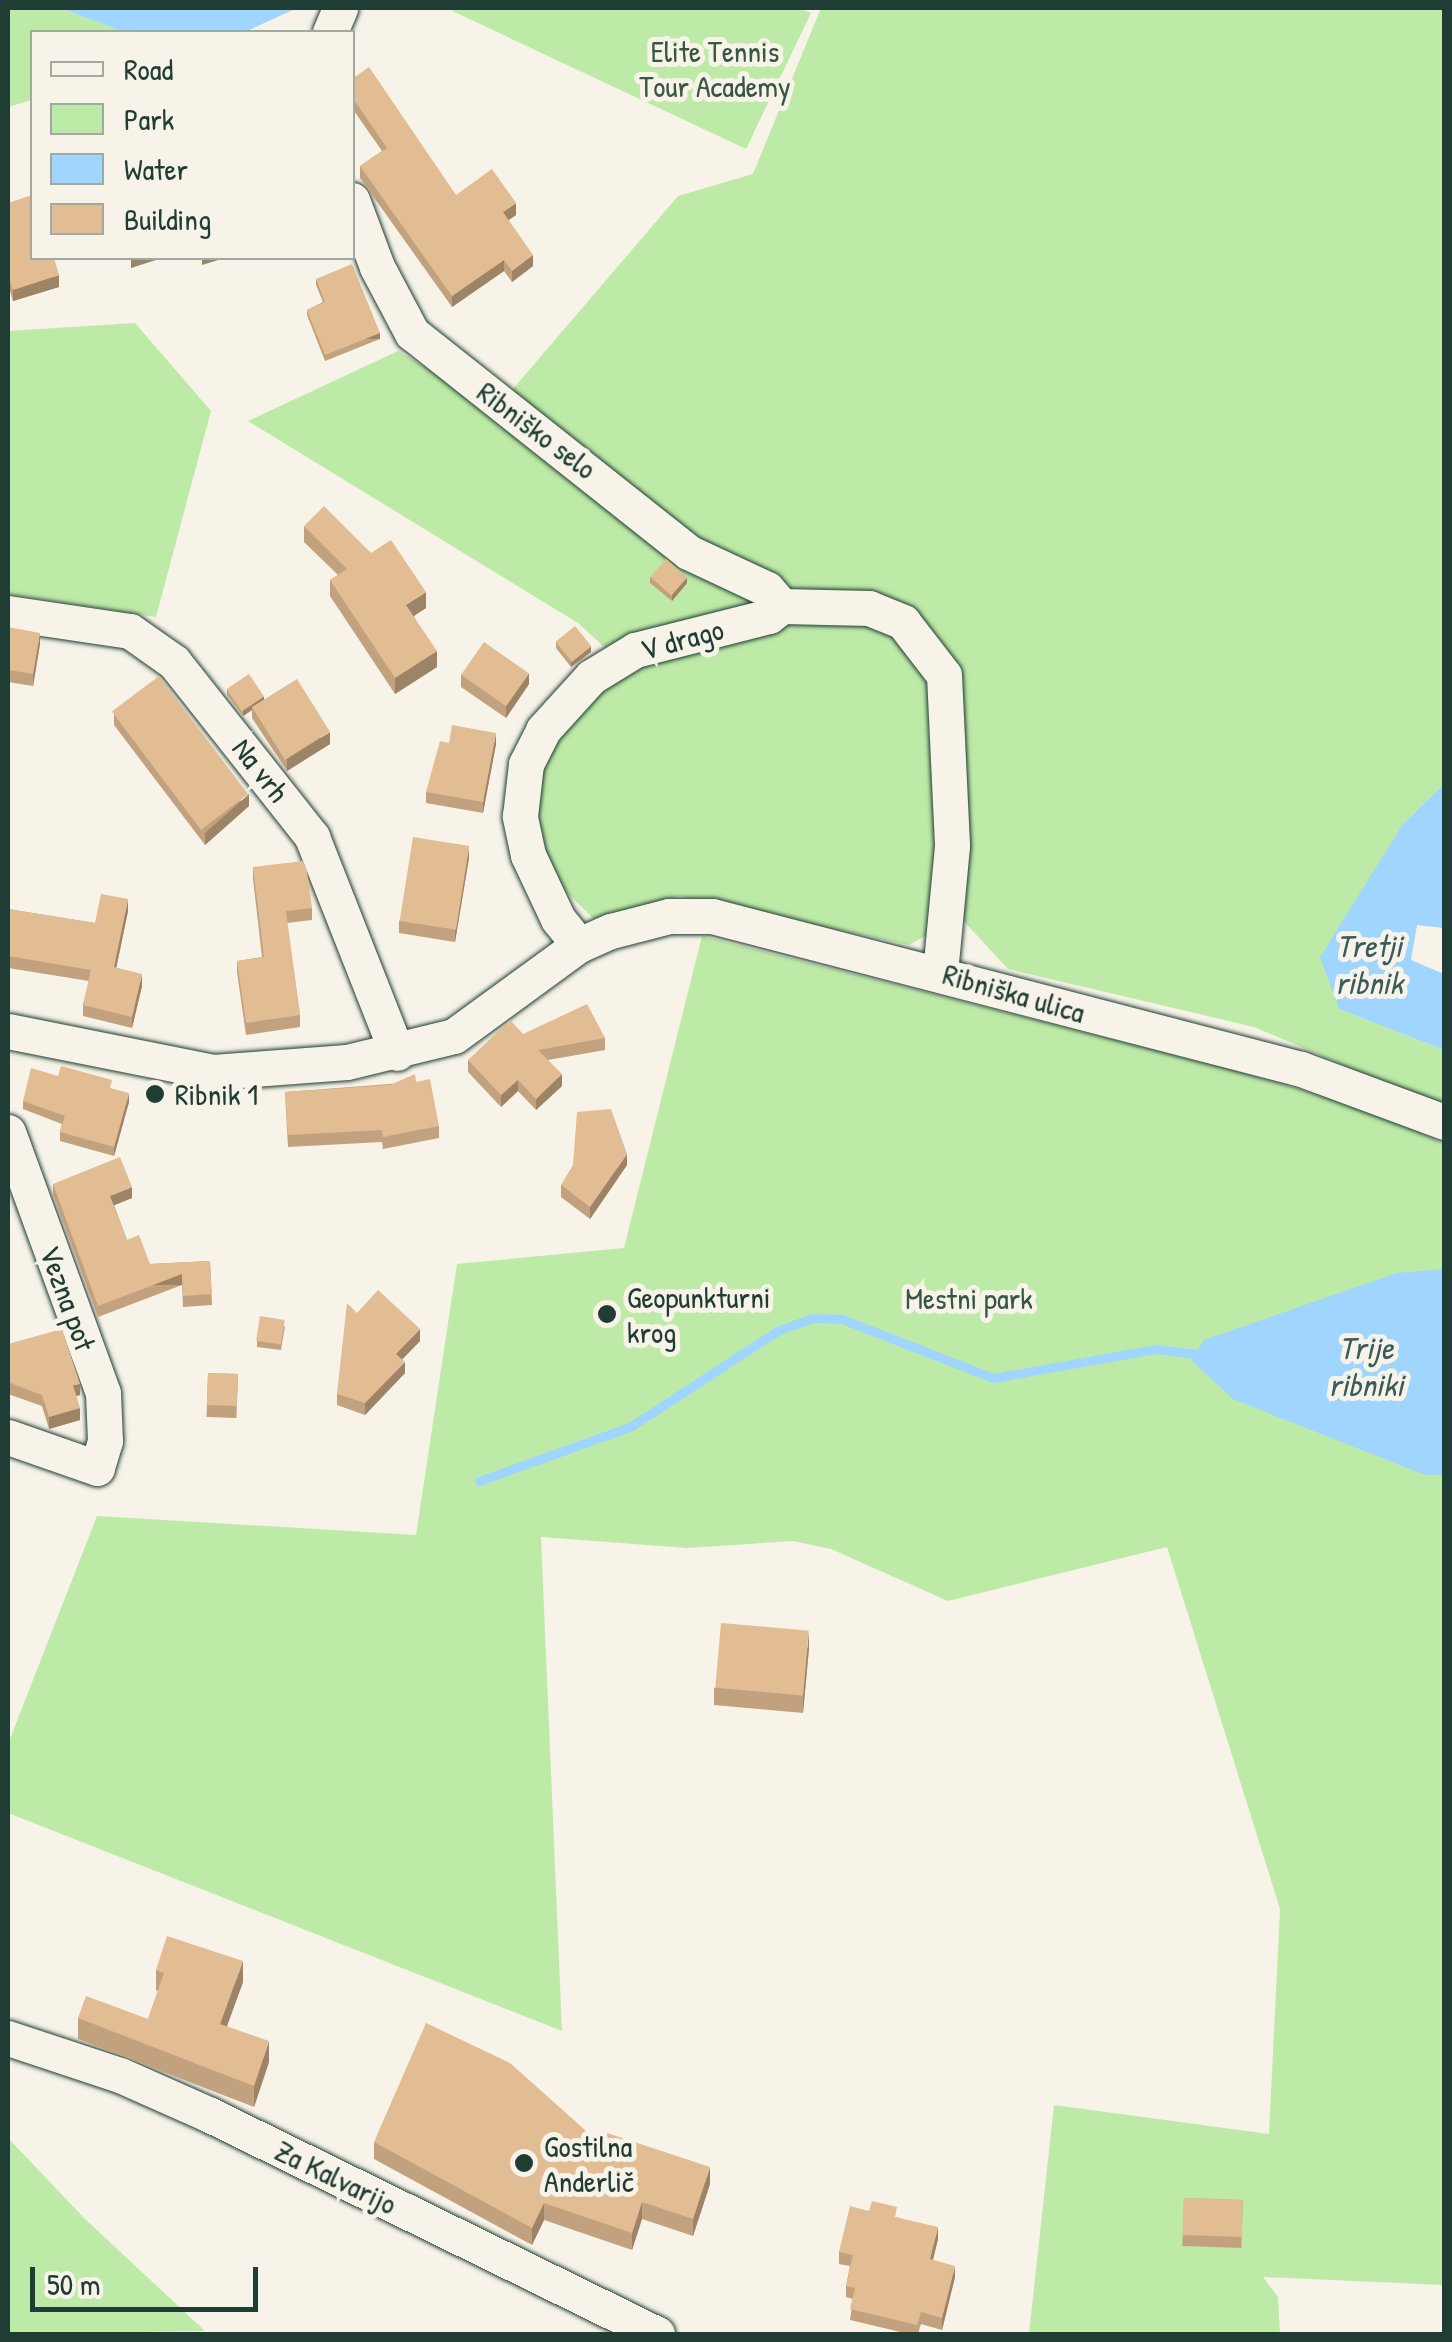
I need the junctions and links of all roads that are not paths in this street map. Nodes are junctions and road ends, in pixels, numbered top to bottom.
1 (355, 208) edge
2 (782, 606) junction
3 (8, 613) edge
4 (579, 945) junction
5 (940, 972) junction
6 (8, 1031) edge
7 (397, 1053) junction
8 (1444, 1122) edge
9 (8, 1132) edge
10 (8, 1437) edge
11 (8, 2038) edge
12 (657, 2334) edge

1 - 2 street, Ribniško selo
2 - 4 street, V drago
2 - 5 street
3 - 7 street, Na vrh
4 - 5 street, Ribniška ulica
4 - 7 street, Ribniška ulica
5 - 8 street, Ribniška ulica
6 - 7 street, Ribniška ulica
9 - 10 street, Vezna pot
11 - 12 street, Za Kalvarijo

